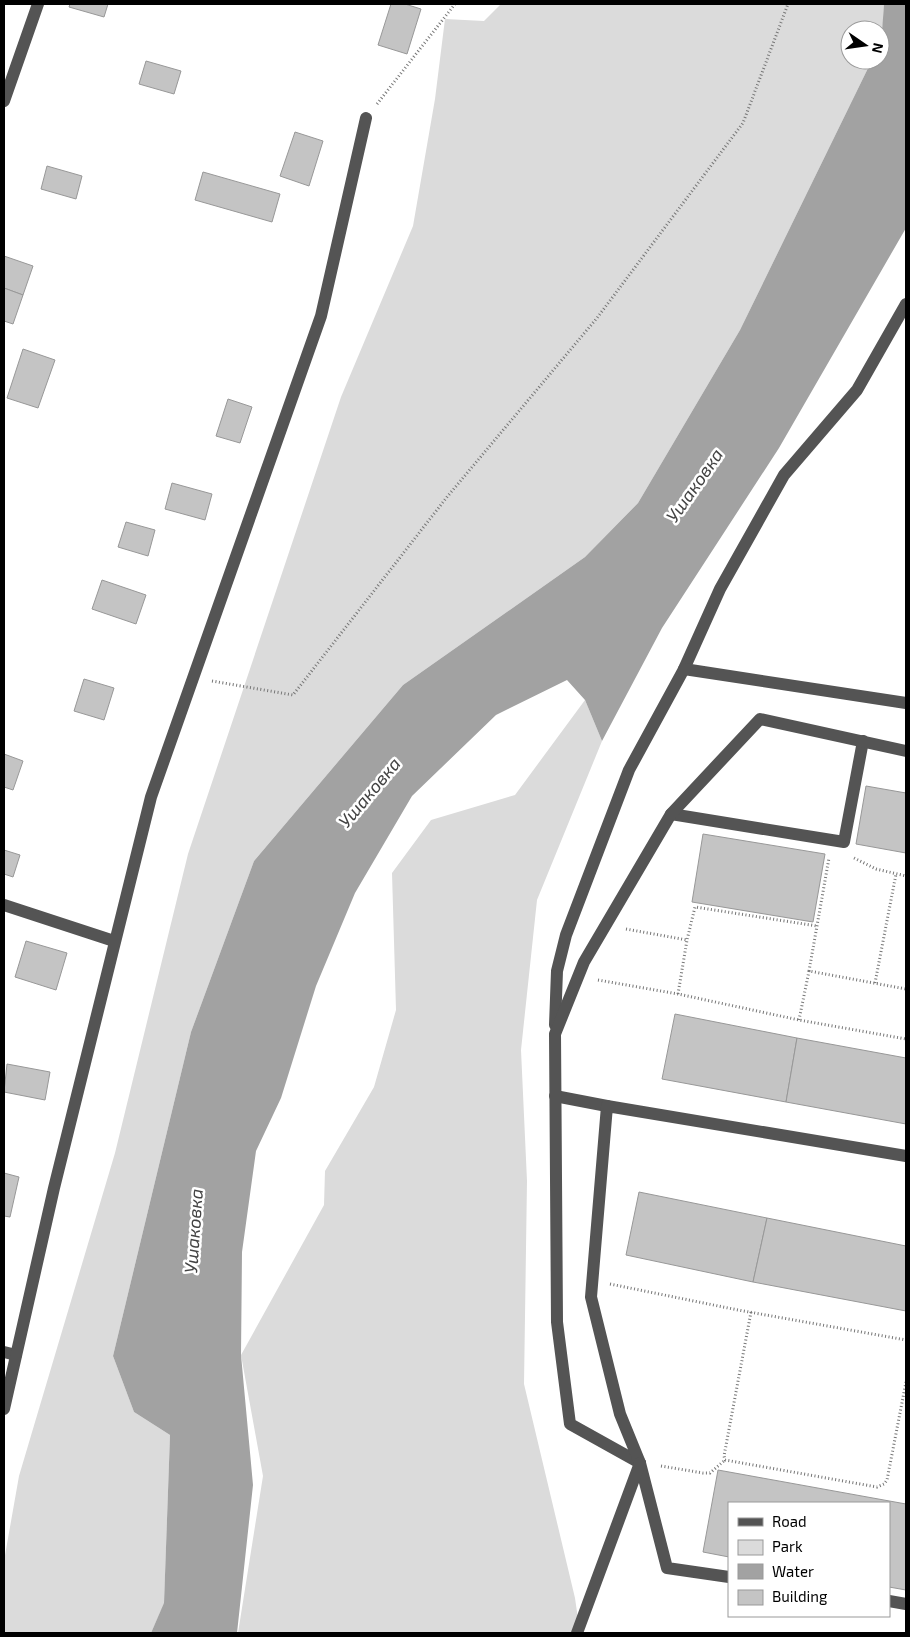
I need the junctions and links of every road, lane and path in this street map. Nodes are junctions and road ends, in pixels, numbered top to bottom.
1 (38, 4) edge
2 (455, 4) edge
3 (788, 4) edge
4 (4, 101) edge
5 (366, 118) joint
6 (906, 304) edge
7 (684, 669) junction
8 (193, 677) junction
9 (906, 703) edge
10 (863, 741) junction
11 (906, 751) edge
12 (670, 814) junction
13 (837, 846) junction
14 (896, 874) junction
15 (906, 876) edge
16 (4, 905) edge
17 (605, 926) junction
18 (817, 926) junction
19 (687, 940) junction
20 (114, 941) junction
21 (809, 971) junction
22 (578, 976) junction
23 (875, 983) junction
24 (906, 989) edge
25 (678, 994) junction
26 (799, 1020) junction
27 (554, 1034) junction
28 (906, 1039) edge
29 (555, 1096) junction
30 (607, 1106) junction
31 (906, 1156) edge
32 (592, 1280) junction
33 (751, 1312) junction
34 (906, 1340) edge
35 (10, 1354) edge
36 (906, 1382) edge
37 (4, 1409) edge
38 (726, 1460) junction
39 (640, 1463) junction
40 (728, 1577) edge
41 (890, 1601) edge
42 (906, 1604) edge
43 (577, 1633) edge

1 - 4 street
2 - 5 path
3 - 8 path
5 - 8 street
6 - 7 street
7 - 9 street
7 - 27 street
8 - 20 street
10 - 11 street
10 - 12 street
10 - 13 street
12 - 13 street
12 - 17 street
13 - 14 path
13 - 18 path
14 - 15 path
14 - 23 path
16 - 20 street
17 - 19 path
17 - 22 street
18 - 19 path
18 - 21 path
19 - 25 path
20 - 35 street
21 - 23 path
21 - 26 path
22 - 25 path
22 - 27 street
23 - 24 path
25 - 26 path
26 - 28 path
27 - 29 street
29 - 30 street
29 - 39 street
30 - 31 street
30 - 32 street
32 - 33 path
32 - 39 street
33 - 34 path
33 - 38 path
35 - 37 street
36 - 38 path
38 - 39 path
39 - 40 street
39 - 43 street
41 - 42 street

